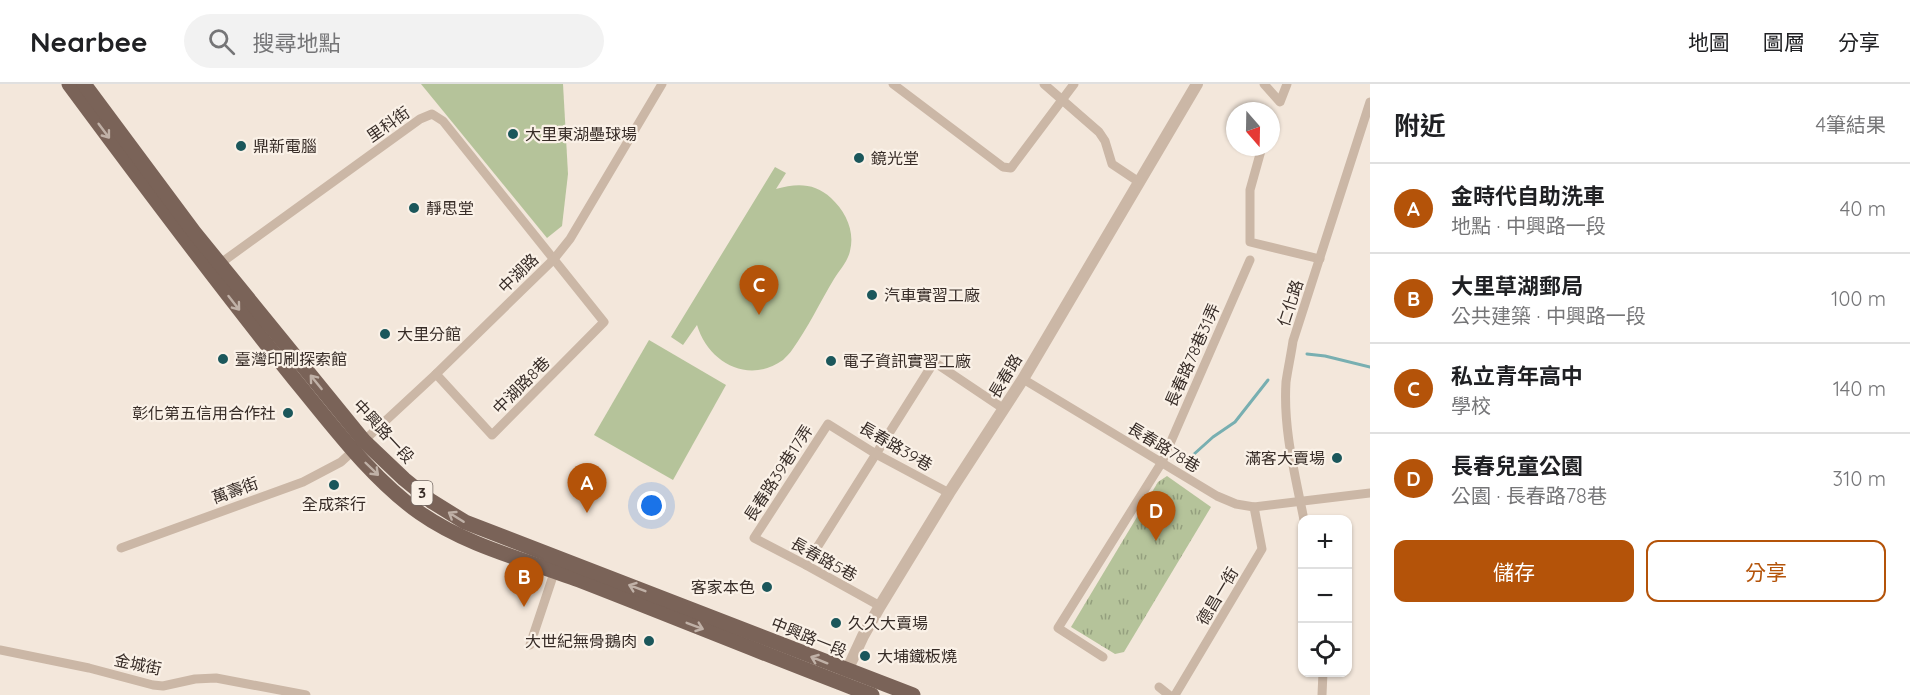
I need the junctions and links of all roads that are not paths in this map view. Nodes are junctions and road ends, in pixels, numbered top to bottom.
1 (69, 84) edge
2 (84, 84) edge
3 (662, 84) edge
4 (892, 84) edge
5 (1044, 84) edge
6 (1074, 84) edge
7 (1197, 84) edge
8 (1264, 84) edge
9 (1287, 84) edge
10 (1062, 100) junction
11 (1370, 102) edge
12 (1259, 156) edge
13 (1139, 182) junction
14 (1250, 242) junction
15 (554, 259) junction
16 (1320, 259) junction
17 (215, 268) junction
18 (436, 374) junction
19 (1023, 379) junction
20 (1004, 409) junction
21 (828, 424) joint
22 (359, 446) junction
23 (876, 454) junction
24 (1162, 462) junction
25 (1370, 493) edge
26 (949, 494) junction
27 (1300, 502) junction
28 (1254, 507) junction
29 (1303, 515) edge
30 (754, 538) joint
31 (121, 548) dead end
32 (557, 565) junction
33 (806, 565) junction
34 (880, 606) junction
35 (530, 645) dead end
36 (0, 650) edge
37 (1103, 657) dead end
38 (844, 677) junction
39 (1323, 677) edge
40 (1159, 687) dead end
41 (306, 695) edge
42 (872, 695) edge
43 (913, 695) edge
44 (1169, 695) edge
45 (1175, 695) edge
46 (1322, 695) edge

1 -> 17 main road, 中興路一段 / 3
2 - 17 main road, 中興路一段 / 3
3 - 15 street, 中湖路
4 - 10 street
5 - 10 street
6 - 10 street
7 - 13 street, 長春路
8 - 9 street
10 - 13 street
11 - 16 street, 仁化路
12 - 14 street
13 - 19 street, 長春路
14 - 16 street
14 - 24 street, 長春路78巷31弄
15 - 17 street, 里科街
15 - 18 street, 中湖路
15 - 18 street, 中湖路8巷
16 - 27 street, 仁化路
17 - 22 main road, 中興路一段 / 3
18 - 22 street, 中湖路
19 - 20 street, 長春路
19 - 24 street, 長春路78巷
20 - 23 street
20 - 26 street, 長春路
21 - 23 street, 長春路39巷
21 - 30 street, 長春路39巷17弄
22 - 31 street, 萬壽街
22 - 32 main road, 中興路一段 / 3
23 - 26 street, 長春路39巷
23 - 33 street
24 - 28 street, 長春路78巷
24 - 37 street, 長春路78巷31弄
25 - 27 street, 長春路78巷
26 - 34 street, 長春路
27 - 28 street, 長春路78巷
27 - 29 street, 仁化路
28 - 45 street, 德昌一街
30 - 33 street, 長春路5巷
32 - 35 street
32 - 38 main road, 中興路一段 / 3
33 - 34 street, 長春路5巷
34 - 38 street, 長春路
36 - 41 street, 金城街
38 - 42 main road, 中興路一段 / 3
38 - 43 main road, 中興路一段 / 3
39 - 46 street
40 - 44 street

